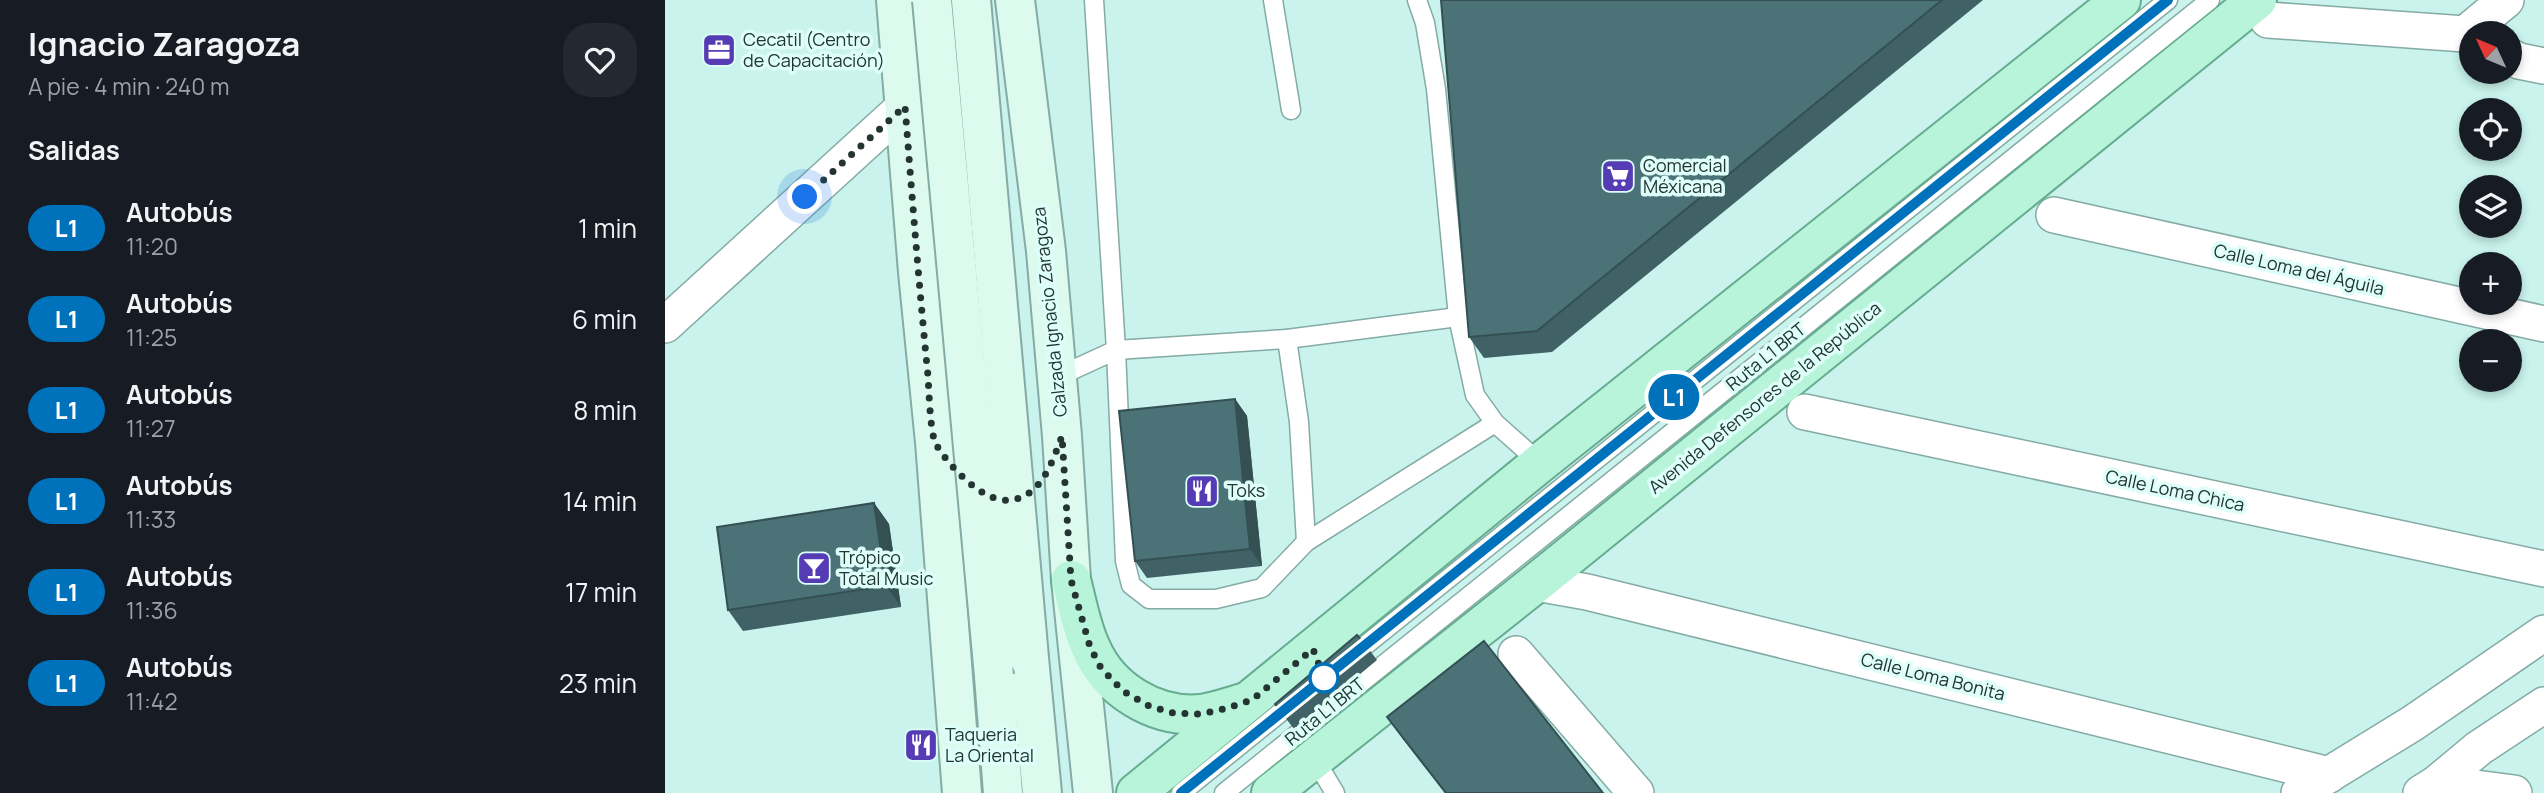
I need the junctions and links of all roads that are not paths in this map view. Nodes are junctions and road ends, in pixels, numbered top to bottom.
1 (895, 0) edge
2 (932, 0) edge
3 (971, 0) edge
4 (1015, 0) edge
5 (1094, 0) edge
6 (1273, 0) edge
7 (1417, 0) edge
8 (2121, 0) edge
9 (2168, 0) edge
10 (2210, 0) edge
11 (2506, 0) edge
12 (2263, 10) edge
13 (2483, 21) edge
14 (2459, 34) edge
15 (2522, 62) edge
16 (2544, 66) edge
17 (905, 106) junction
18 (1291, 110) dead end
19 (2055, 215) dead end
20 (1458, 317) junction
21 (2544, 324) edge
22 (665, 325) edge
23 (1287, 339) junction
24 (1116, 350) junction
25 (1057, 377) junction
26 (1805, 412) dead end
27 (1495, 423) junction
28 (1062, 436) junction
29 (935, 442) junction
30 (1540, 463) junction
31 (1306, 542) junction
32 (2544, 569) edge
33 (1071, 580) junction
34 (1536, 583) junction
35 (2544, 633) edge
36 (1516, 654) dead end
37 (1333, 671) edge
38 (1311, 688) edge
39 (1252, 700) junction
40 (2544, 705) edge
41 (1314, 758) junction
42 (2329, 775) junction
43 (2429, 788) edge
44 (962, 793) edge
45 (1003, 793) edge
46 (1042, 793) edge
47 (1093, 793) edge
48 (1136, 793) edge
49 (1181, 793) edge
50 (1224, 793) edge
51 (1271, 793) edge
52 (1335, 793) edge
53 (1636, 793) edge
54 (2299, 793) edge
55 (2514, 793) edge

1 - 17 main road
2 - 45 main road, bridge
3 - 46 main road, bridge
4 - 25 main road, Calzada Ignacio Zaragoza
5 - 24 lane
6 - 18 lane
7 - 20 lane
8 - 30 main road
9 - 37 lane, Ruta L1 BRT
10 - 50 lane, Ruta L1 BRT
11 - 13 street
12 - 14 street
12 - 34 main road, Avenida Defensores de la República
15 - 16 street
17 - 22 street
17 - 29 main road
19 - 21 street, Calle Loma del Águila
20 - 23 lane
20 - 27 lane
23 - 24 lane
23 - 31 lane
24 - 25 lane
24 - 31 lane
25 - 28 main road, Calzada Ignacio Zaragoza
26 - 32 street, Calle Loma Chica
27 - 30 lane
27 - 31 lane
28 - 29 main road
28 - 33 main road, Calzada Ignacio Zaragoza
29 - 44 main road
30 - 39 main road
33 - 39 main road
33 - 47 main road, Calzada Ignacio Zaragoza
34 - 41 main road, Avenida Defensores de la República
34 - 42 street, Calle Loma Bonita
35 - 42 street
36 - 53 street
38 - 49 lane, Ruta L1 BRT
39 - 48 main road
40 - 43 street
41 - 51 main road, Avenida Defensores de la República
41 - 52 lane
42 - 54 street
43 - 55 street

